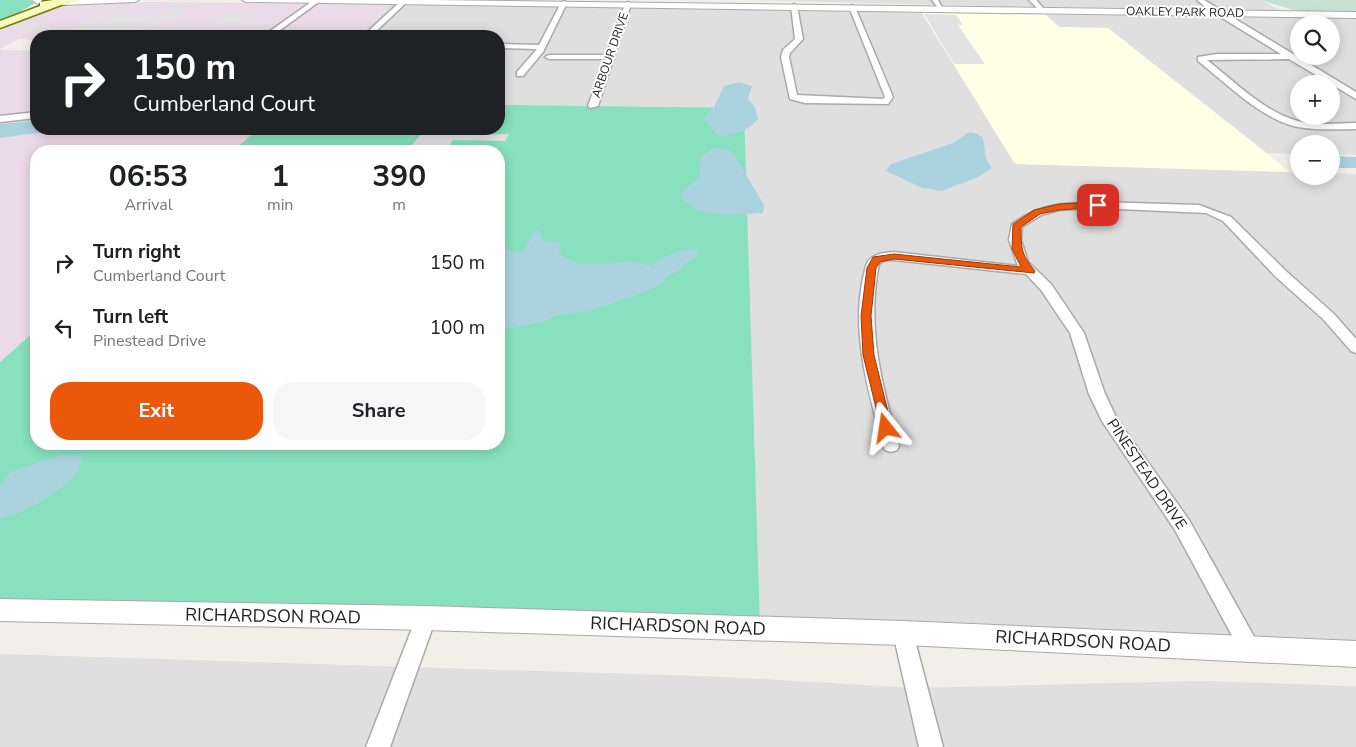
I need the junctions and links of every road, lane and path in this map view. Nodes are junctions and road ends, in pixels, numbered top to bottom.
1 (77, 0) edge
2 (135, 0) edge
3 (246, 0) edge
4 (936, 0) edge
5 (1032, 0) edge
6 (1200, 0) edge
7 (38, 1) edge
8 (317, 1) edge
9 (441, 1) edge
10 (405, 2) junction
11 (607, 2) edge
12 (741, 2) edge
13 (62, 3) junction
14 (564, 3) junction
15 (628, 4) junction
16 (794, 6) junction
17 (852, 7) junction
18 (941, 8) junction
19 (1042, 10) junction
20 (1217, 13) junction
21 (1356, 15) edge
22 (10, 20) junction
23 (0, 25) edge
24 (276, 30) edge
25 (374, 30) edge
26 (505, 46) edge
27 (541, 47) junction
28 (1290, 56) edge
29 (549, 57) dead end
30 (609, 57) junction
31 (1290, 57) edge
32 (1304, 65) edge
33 (520, 74) dead end
34 (1356, 96) edge
35 (593, 106) dead end
36 (30, 116) edge
37 (0, 119) edge
38 (1356, 126) edge
39 (1030, 271) junction
40 (1356, 348) edge
41 (891, 446) dead end
42 (0, 610) edge
43 (426, 618) junction
44 (903, 633) junction
45 (1250, 649) junction
46 (1356, 654) edge
47 (378, 747) edge
48 (931, 747) edge

1 - 13 main road
2 - 13 street
3 - 8 street, OAKLEY PARK ROAD
4 - 18 street
5 - 19 street
6 - 20 street
7 - 13 main road
7 - 22 main road
8 - 10 street, OAKLEY PARK ROAD
8 - 24 street
9 - 10 street, OAKLEY PARK ROAD
9 - 14 street, OAKLEY PARK ROAD
10 - 25 street
11 - 14 street, OAKLEY PARK ROAD
11 - 15 street, OAKLEY PARK ROAD
12 - 15 street, OAKLEY PARK ROAD
12 - 16 street, OAKLEY PARK ROAD
13 - 22 main road
14 - 27 street
15 - 30 street, ARBOUR DRIVE
16 - 17 street, OAKLEY PARK ROAD
16 - 17 street
17 - 18 street, OAKLEY PARK ROAD
18 - 19 street, OAKLEY PARK ROAD
19 - 20 street, OAKLEY PARK ROAD
20 - 21 street, OAKLEY PARK ROAD
20 - 28 street
22 - 23 main road
26 - 27 street
27 - 33 street
29 - 30 street
30 - 35 street, ARBOUR DRIVE
31 - 38 street
32 - 34 street
36 - 37 street
39 - 40 street, PINESTEAD DRIVE
39 - 41 street
39 - 45 street, PINESTEAD DRIVE
42 - 43 street, RICHARDSON ROAD
43 - 44 street, RICHARDSON ROAD
43 - 47 street
44 - 45 street, RICHARDSON ROAD
44 - 48 street
45 - 46 street, RICHARDSON ROAD

